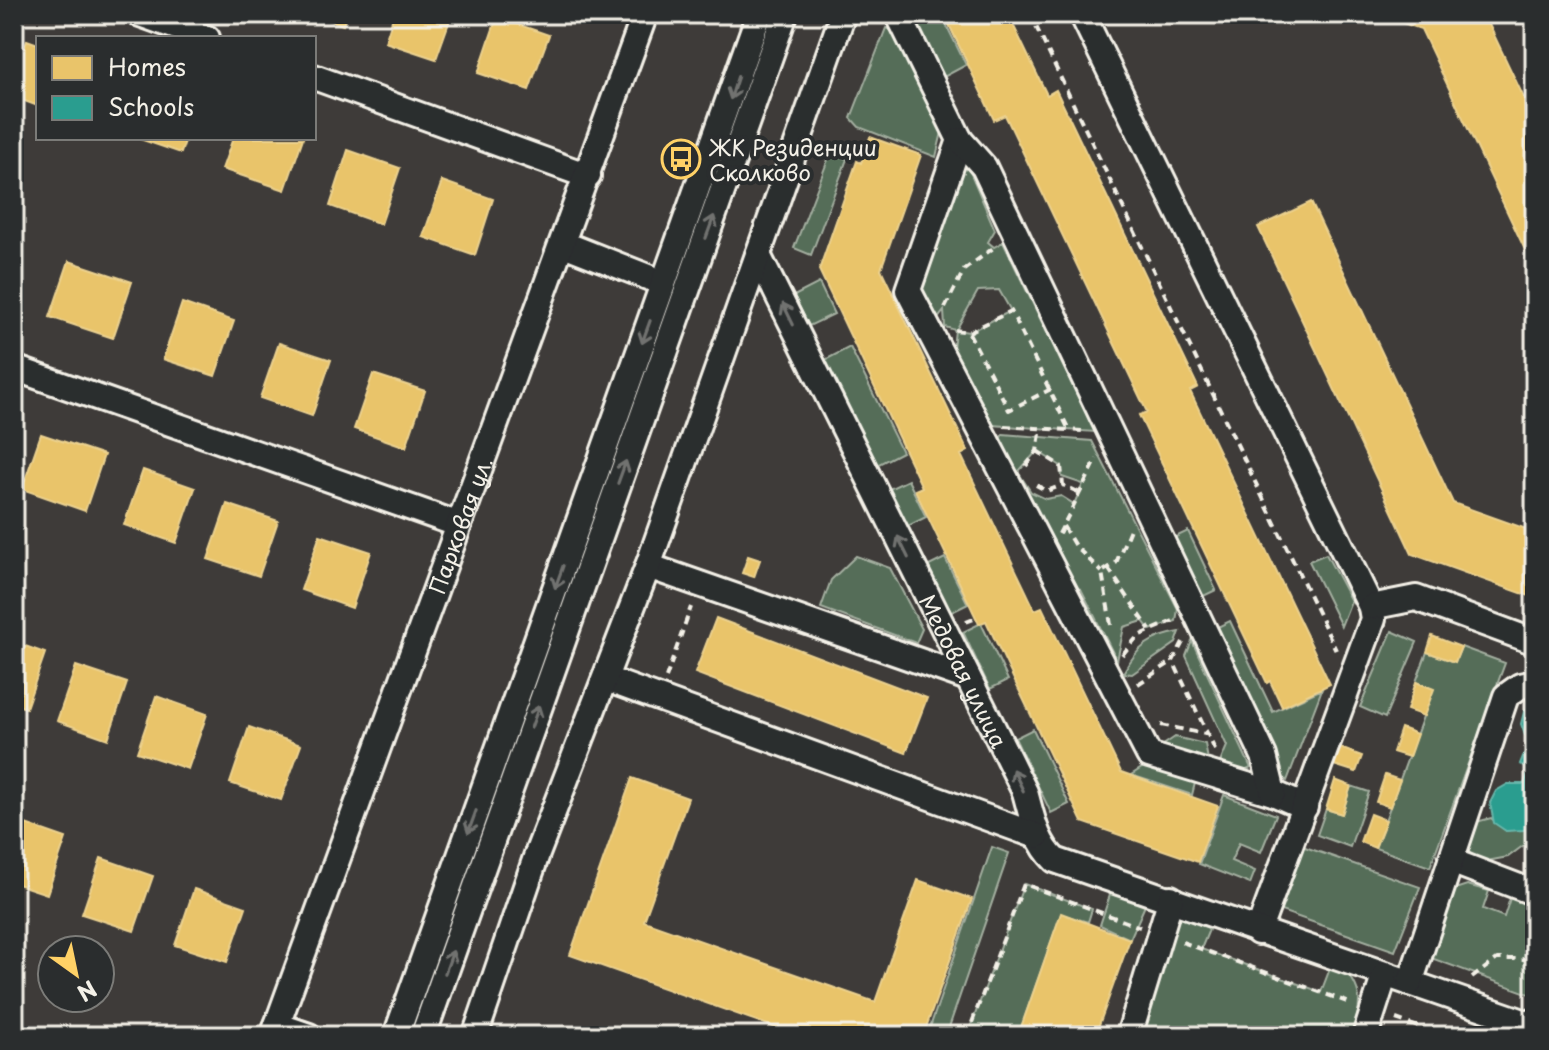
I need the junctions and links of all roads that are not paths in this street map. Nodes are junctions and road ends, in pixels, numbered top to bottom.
1 (140, 14) edge
2 (645, 14) edge
3 (759, 14) edge
4 (785, 14) edge
5 (843, 14) edge
6 (898, 14) edge
7 (1082, 14) edge
8 (201, 36) edge
9 (316, 78) edge
10 (960, 140) junction
11 (588, 176) junction
12 (564, 244) junction
13 (758, 255) junction
14 (663, 283) junction
15 (14, 368) edge
16 (457, 524) junction
17 (648, 566) junction
18 (1371, 607) junction
19 (1535, 642) edge
20 (968, 678) junction
21 (606, 679) junction
22 (1535, 683) edge
23 (1273, 793) junction
24 (1305, 807) junction
25 (1042, 844) junction
26 (1451, 861) junction
27 (1535, 893) edge
28 (1171, 898) junction
29 (1258, 932) junction
30 (1385, 974) junction
31 (1410, 983) junction
32 (1535, 1026) edge
33 (275, 1030) edge
34 (309, 1036) edge
35 (396, 1036) edge
36 (423, 1036) edge
37 (475, 1036) edge
38 (1129, 1036) edge
39 (1365, 1036) edge

1 - 8 street
2 - 11 street, Парковая ул.
3 -> 14 street
36 -> 4 street
5 - 13 street
6 - 10 street
7 - 18 street
9 - 11 street
10 - 23 street
10 - 23 street
11 - 12 street, Парковая ул.
12 - 14 street
12 - 16 street, Парковая ул.
13 - 17 street
20 -> 13 street, Медовая улица
14 -> 35 street
15 - 16 street
16 - 33 street, Парковая ул.
17 - 20 street
17 - 21 street
18 - 19 street
18 - 24 street
25 -> 20 street, Медовая улица
21 - 25 street
21 - 37 street
22 - 26 street
23 - 24 street
24 - 29 street
25 - 28 street
26 - 27 street
26 - 31 street
28 - 29 street
28 - 38 street
29 - 30 street
30 - 31 street
30 - 39 street
31 - 32 street
33 - 34 street

